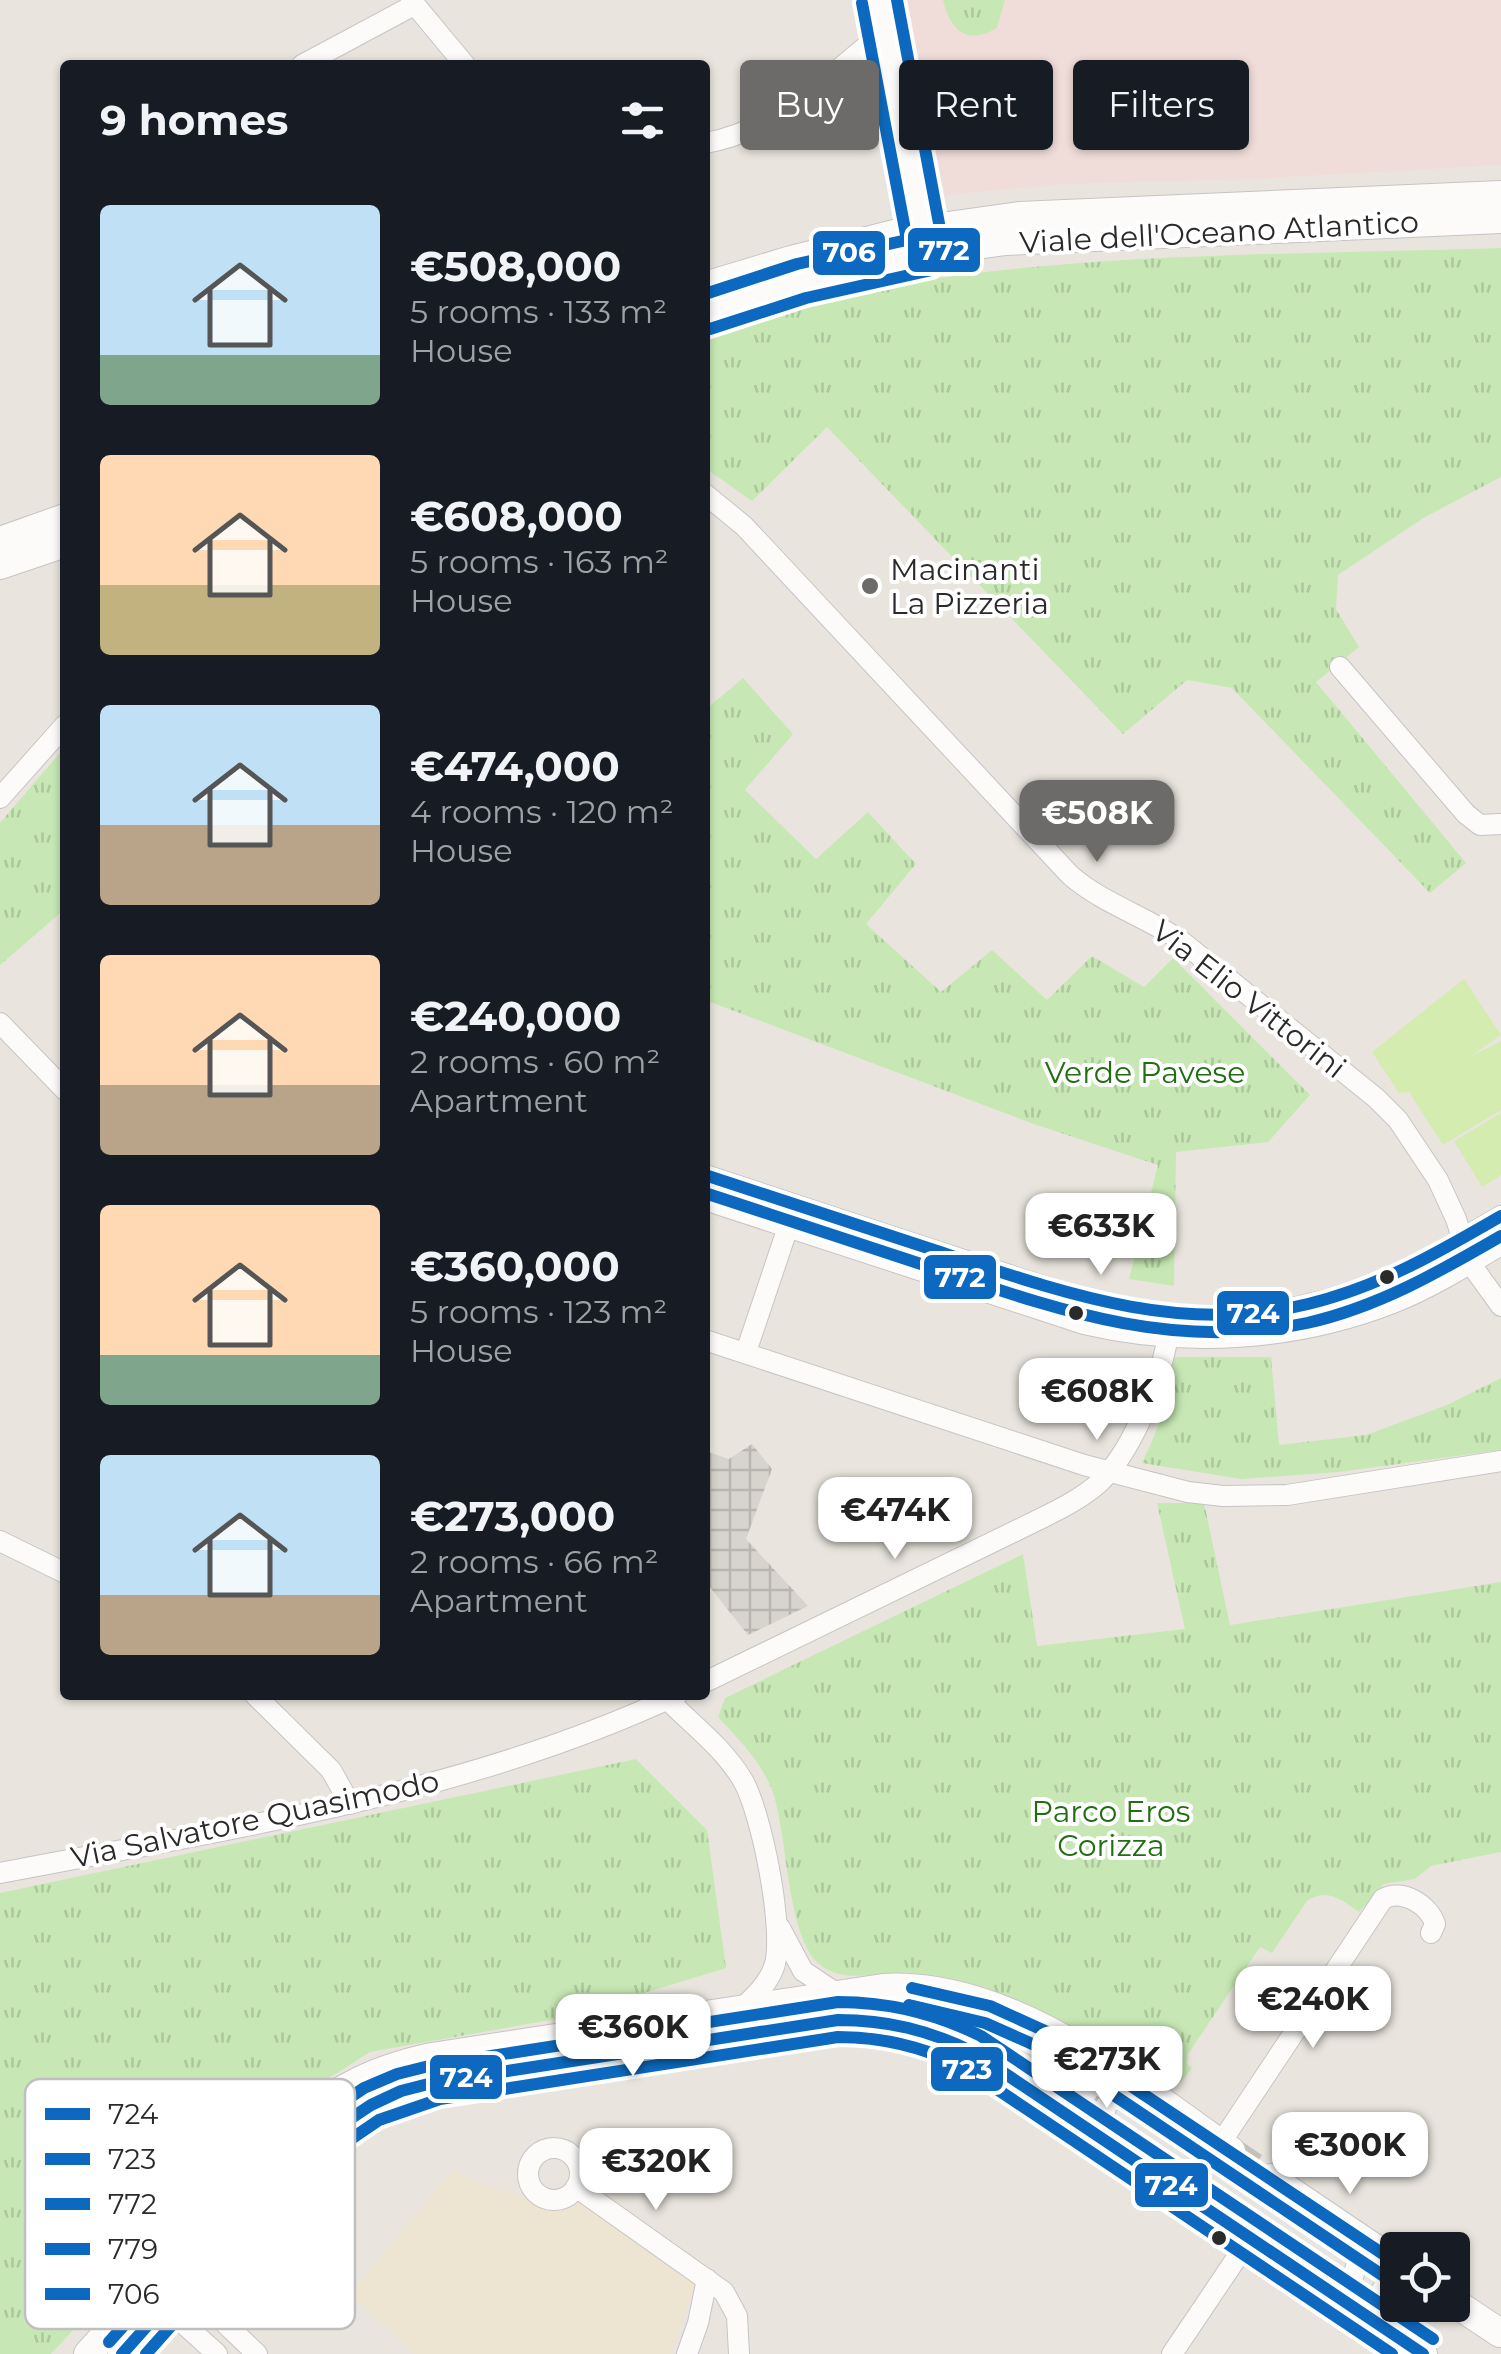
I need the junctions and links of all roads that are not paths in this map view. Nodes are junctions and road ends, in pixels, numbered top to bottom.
1 (878, 0) edge
2 (412, 2) edge
3 (883, 34) junction
4 (311, 60) edge
5 (461, 60) edge
6 (710, 142) edge
7 (1501, 195) edge
8 (1501, 219) edge
9 (925, 241) junction
10 (710, 284) edge
11 (710, 310) edge
12 (710, 498) edge
13 (60, 520) edge
14 (0, 541) edge
15 (60, 545) edge
16 (0, 566) edge
17 (1340, 667) dead end
18 (60, 731) edge
19 (0, 798) edge
20 (1501, 824) edge
21 (0, 1023) edge
22 (60, 1085) edge
23 (710, 1177) edge
24 (710, 1202) edge
25 (1501, 1216) edge
26 (846, 1222) junction
27 (788, 1227) junction
28 (1463, 1238) junction
29 (840, 1245) junction
30 (1501, 1245) edge
31 (1470, 1263) junction
32 (1501, 1306) edge
33 (1170, 1315) junction
34 (1168, 1337) junction
35 (710, 1341) edge
36 (746, 1352) junction
37 (1501, 1461) edge
38 (1108, 1472) junction
39 (0, 1541) edge
40 (60, 1571) edge
41 (710, 1680) edge
42 (260, 1700) edge
43 (662, 1700) edge
44 (673, 1700) edge
45 (350, 1804) junction
46 (0, 1873) edge
47 (777, 1922) junction
48 (1431, 1933) dead end
49 (839, 1994) junction
50 (741, 2009) junction
51 (1096, 2059) junction
52 (355, 2081) edge
53 (1140, 2090) junction
54 (1058, 2109) junction
55 (355, 2112) edge
56 (1101, 2138) junction
57 (1226, 2148) joint
58 (1270, 2178) tunnel mouth
59 (576, 2187) dead end
60 (1197, 2202) tunnel mouth
61 (1242, 2233) joint
62 (1363, 2241) junction
63 (1380, 2252) edge
64 (707, 2279) junction
65 (1333, 2294) junction
66 (1380, 2294) edge
67 (1470, 2313) edge
68 (1368, 2317) junction
69 (110, 2329) edge
70 (145, 2329) edge
71 (189, 2329) edge
72 (231, 2329) edge
73 (1500, 2333) edge
74 (88, 2354) edge
75 (122, 2354) edge
76 (217, 2354) edge
77 (257, 2354) edge
78 (687, 2354) edge
79 (739, 2354) edge
80 (1172, 2354) edge
81 (1424, 2354) edge

1 - 3 street
2 - 4 street
2 - 5 street
3 - 6 street
3 - 9 street
7 - 9 street, Viale dell'Oceano Atlantico
8 - 9 street, Viale dell'Oceano Atlantico
9 - 10 street, Viale dell'Oceano Atlantico
9 - 11 street, Viale dell'Oceano Atlantico
12 - 28 street, Via Elio Vittorini
13 - 14 street
15 - 16 street
17 - 20 street
18 - 19 street
21 - 22 street
23 - 26 street
24 - 27 street
25 - 28 street
26 - 29 street
26 - 33 street
27 - 29 street
27 - 36 street
28 - 31 street, Via Elio Vittorini
28 - 33 street
29 - 34 street
30 - 31 street
31 - 32 street
31 - 34 street
33 - 34 street
34 - 38 street
35 - 36 street
36 - 38 street
37 - 38 street
38 - 41 street
39 - 40 street
42 - 45 street
43 - 45 street, Via Salvatore Quasimodo
44 - 47 street
45 - 46 street, Via Salvatore Quasimodo
47 - 49 street
47 - 50 street
48 - 57 street
49 - 50 street
49 - 51 street
50 - 52 street
51 - 53 street
51 - 54 street
53 - 56 street
53 - 57 street
54 - 55 street
54 - 56 street
56 - 60 street
58 - 62 street
59 - 64 street
61 - 65 street
61 - 80 street
62 - 63 street
62 - 65 street
64 - 78 street
64 - 79 street
65 - 68 street
66 - 68 street
67 - 73 street
68 - 81 street
69 - 74 street
70 - 75 street
71 - 76 street
72 - 77 street

